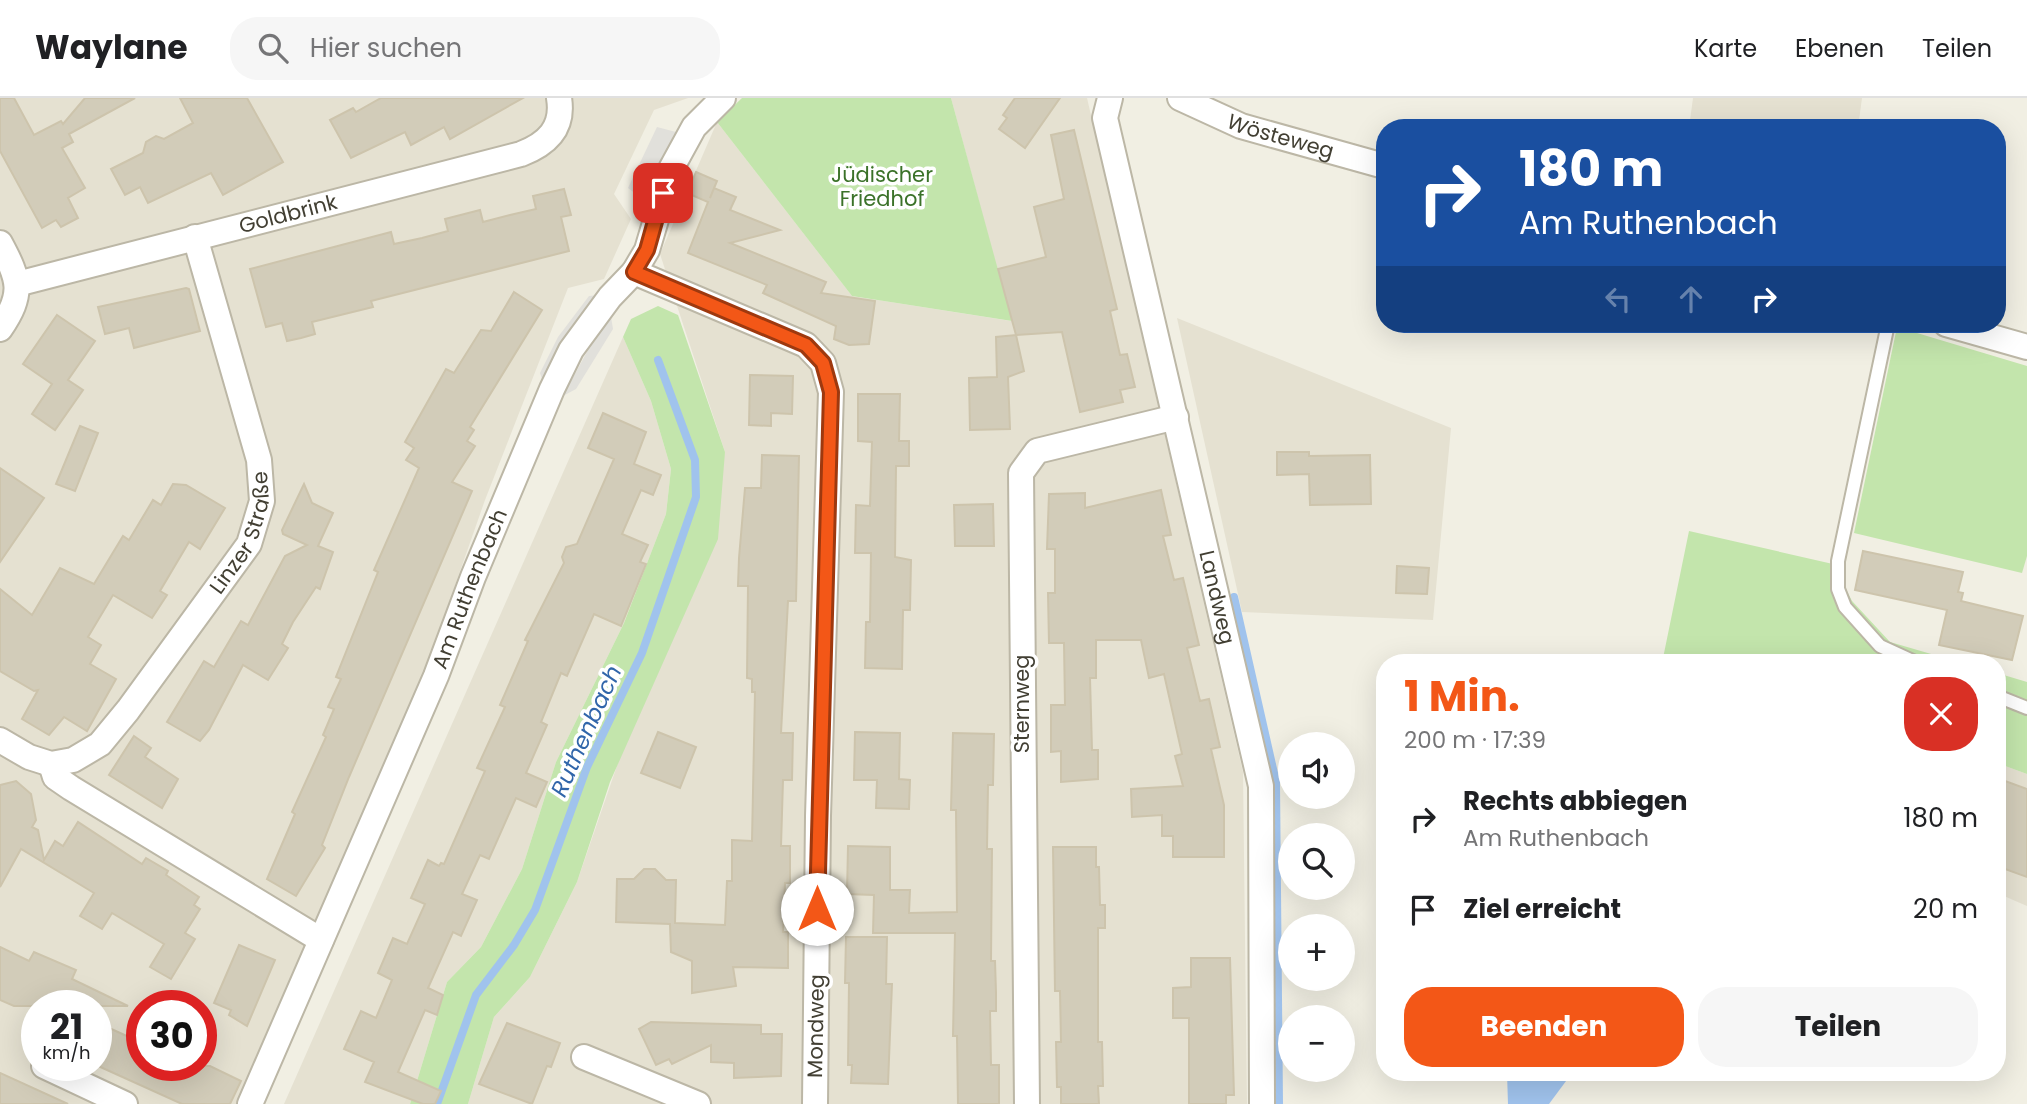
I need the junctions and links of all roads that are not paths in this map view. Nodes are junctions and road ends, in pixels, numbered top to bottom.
1 (559, 98) edge
2 (723, 98) edge
3 (1110, 98) edge
4 (1180, 98) edge
5 (1376, 164) edge
6 (195, 237) junction
7 (0, 243) edge
8 (634, 272) junction
9 (17, 284) junction
10 (0, 330) edge
11 (1886, 333) edge
12 (1978, 333) edge
13 (2027, 347) edge
14 (1176, 417) junction
15 (1897, 654) edge
16 (2006, 700) edge
17 (2027, 708) edge
18 (0, 740) edge
19 (51, 764) junction
20 (321, 940) junction
21 (584, 1057) dead end
22 (77, 1081) edge
23 (125, 1104) edge
24 (250, 1104) edge
25 (698, 1104) edge
26 (799, 1104) edge
27 (815, 1104) edge
28 (1027, 1104) edge
29 (1262, 1104) edge

1 - 6 street, Goldbrink
2 - 8 street, Am Ruthenbach
3 - 14 street, Landweg
4 - 5 street, Wösteweg
6 - 9 street, Goldbrink
6 - 19 street, Linzer Straße
7 - 9 street
8 - 20 street, Am Ruthenbach
8 - 27 street, Mondweg
9 - 10 street
11 - 15 lane
12 - 13 street
14 - 28 street, Sternweg
14 - 29 street, Landweg
16 - 17 lane
18 - 19 street
19 - 20 street
20 - 24 street, Am Ruthenbach
21 - 25 street
22 - 23 street
26 - 27 street, Mondweg

